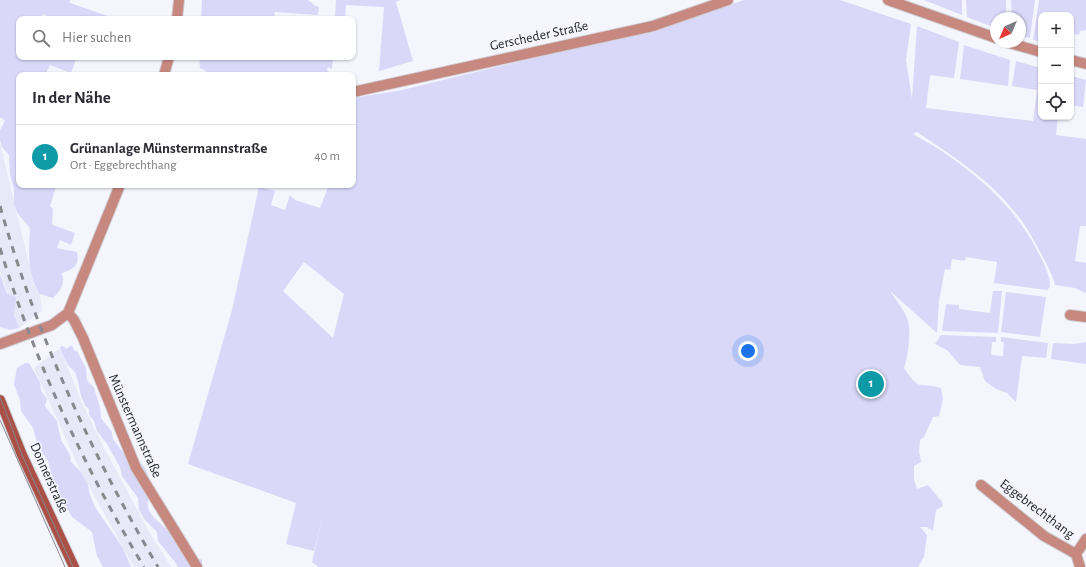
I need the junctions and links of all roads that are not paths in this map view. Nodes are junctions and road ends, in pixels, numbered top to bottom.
1 (179, 0) edge
2 (728, 0) edge
3 (888, 0) edge
4 (177, 16) edge
5 (990, 36) edge
6 (1026, 48) edge
7 (1038, 51) edge
8 (168, 60) edge
9 (1074, 61) edge
10 (1086, 64) edge
11 (165, 72) edge
12 (356, 91) edge
13 (119, 188) edge
14 (68, 314) junction
15 (1070, 315) dead end
16 (1086, 317) edge
17 (0, 344) edge
18 (0, 400) edge
19 (981, 485) dead end
20 (1086, 539) edge
21 (1076, 554) junction
22 (74, 567) edge
23 (197, 567) edge
24 (1080, 567) edge

1 - 4 street
2 - 12 street, Gerscheder Straße
3 - 5 street
6 - 7 street
8 - 11 street
9 - 10 street
13 - 14 street
14 - 17 street
14 - 23 street, Münstermannstraße
15 - 16 street
18 - 22 main road, Donnerstraße
19 - 21 street, Eggebrechthang
20 - 21 street, Eggebrechthang
21 - 24 street, Eggebrechthang

